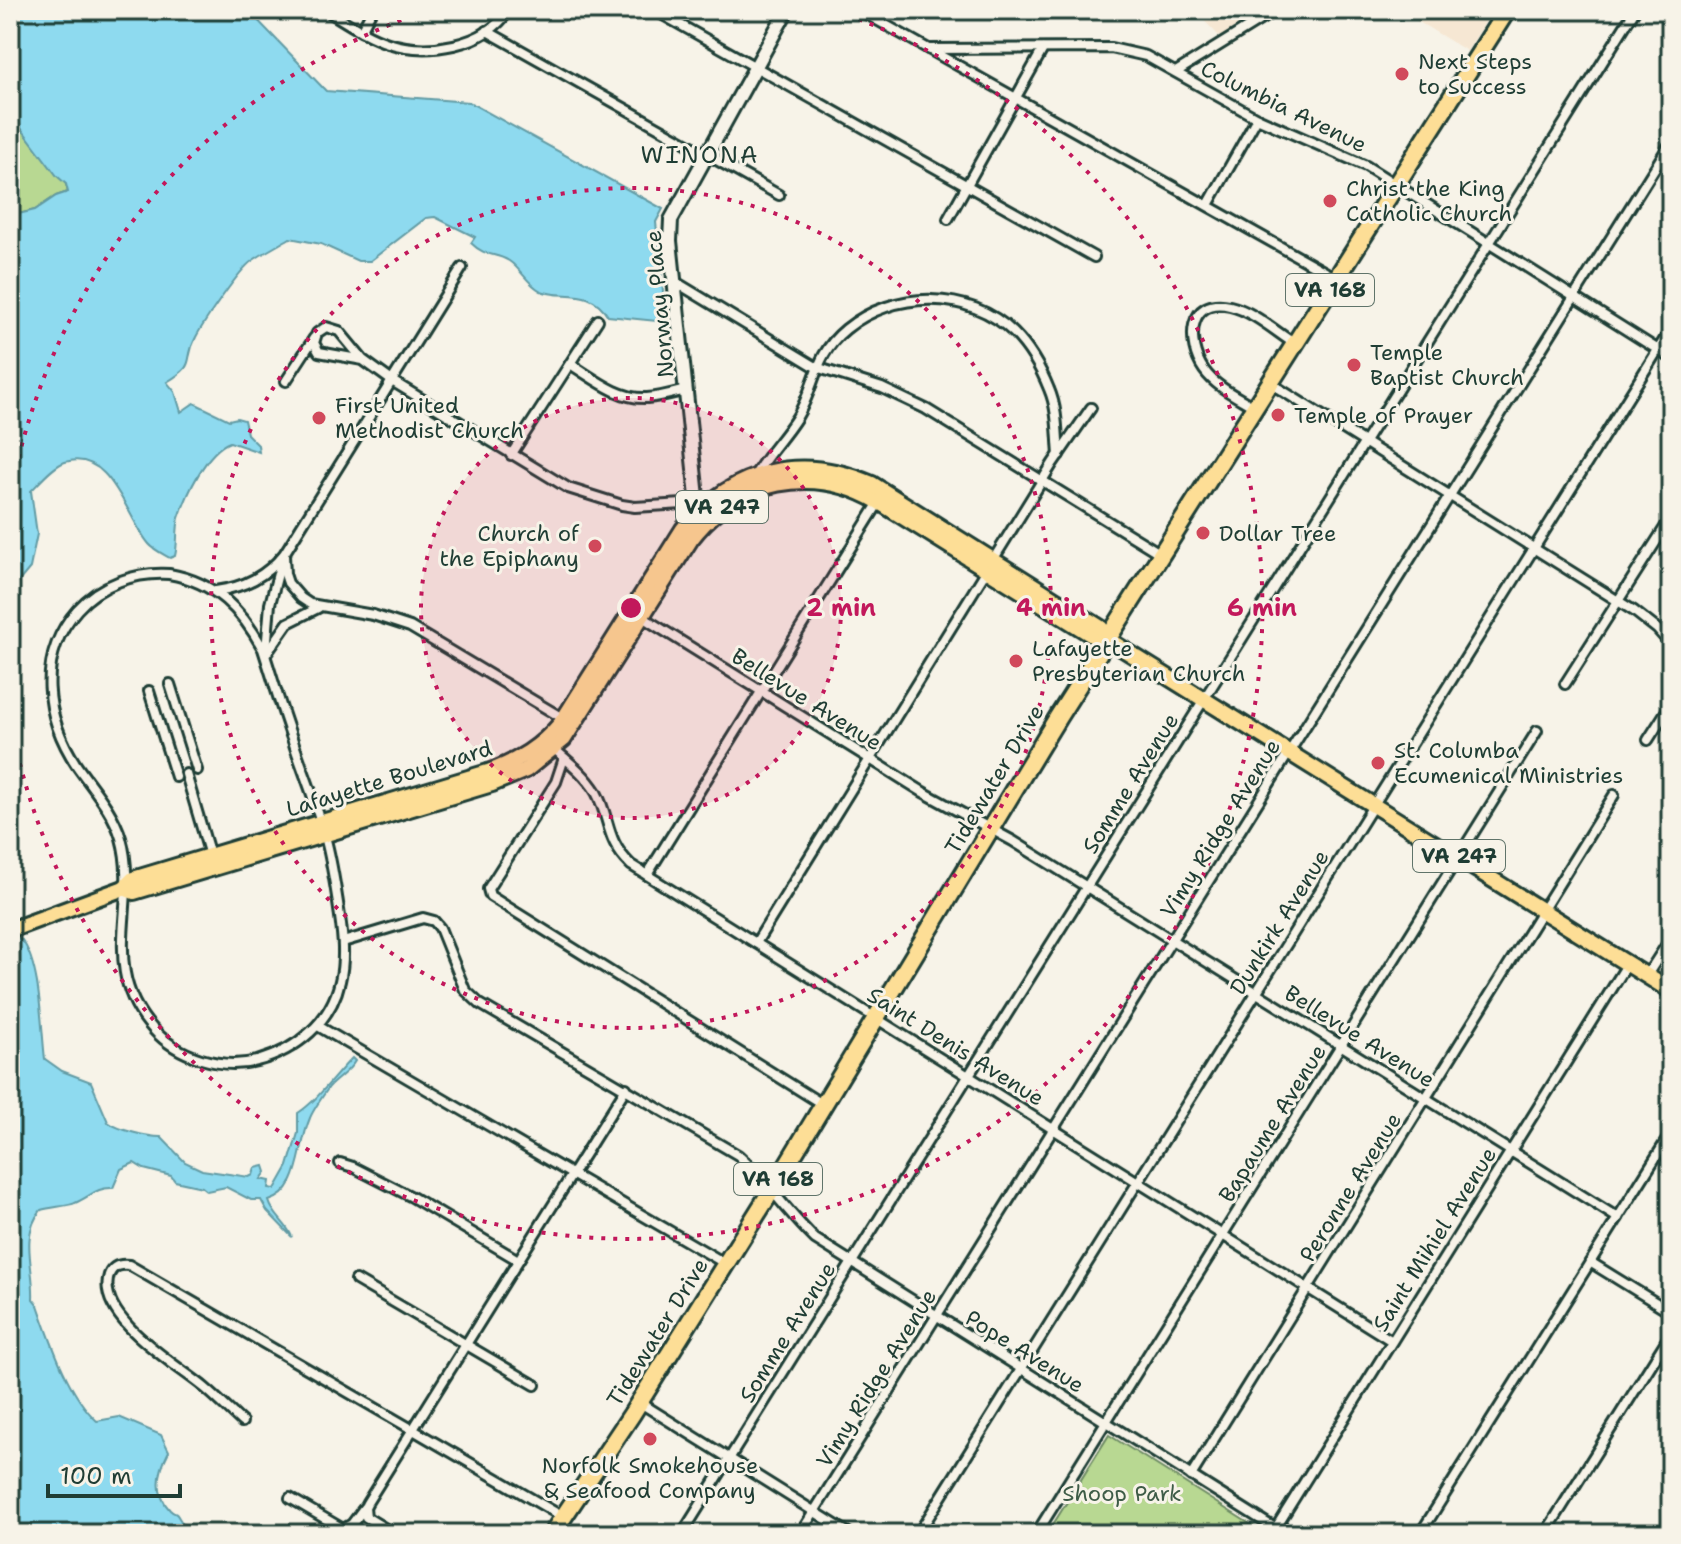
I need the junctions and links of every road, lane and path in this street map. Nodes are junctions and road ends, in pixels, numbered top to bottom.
1 (326, 10) edge
2 (372, 10) edge
3 (509, 10) edge
4 (654, 10) edge
5 (787, 10) edge
6 (859, 10) edge
7 (1276, 10) edge
8 (1507, 10) edge
9 (1635, 10) edge
10 (361, 31) junction
11 (487, 31) junction
12 (928, 49) junction
13 (1043, 49) junction
14 (755, 67) junction
15 (1176, 72) junction
16 (1016, 98) junction
17 (1257, 118) junction
18 (1671, 142) edge
19 (707, 155) junction
20 (967, 185) junction
21 (1396, 186) junction
22 (779, 195) dead end
23 (1208, 205) junction
24 (948, 219) dead end
25 (1488, 243) junction
26 (1094, 257) dead end
27 (462, 268) dead end
28 (1337, 279) junction
29 (674, 281) junction
30 (1573, 297) junction
31 (598, 320) dead end
32 (1671, 329) edge
33 (315, 337) junction
34 (1295, 344) junction
35 (1658, 350) junction
36 (1671, 358) edge
37 (363, 360) junction
38 (570, 364) junction
39 (816, 367) junction
40 (286, 381) dead end
41 (392, 381) junction
42 (1269, 383) junction
43 (686, 390) junction
44 (1254, 407) junction
45 (1091, 408) dead end
46 (1363, 443) junction
47 (511, 455) junction
48 (1059, 455) junction
49 (1042, 481) junction
50 (754, 483) junction
51 (1447, 496) junction
52 (883, 497) junction
53 (699, 511) junction
54 (1671, 518) edge
55 (700, 528) junction
56 (1533, 548) junction
57 (284, 554) junction
58 (1161, 554) junction
59 (991, 565) junction
60 (215, 591) junction
61 (1618, 601) junction
62 (319, 607) junction
63 (637, 614) junction
64 (1107, 639) junction
65 (1671, 645) edge
66 (265, 656) junction
67 (170, 684) dead end
68 (1565, 684) dead end
69 (149, 691) dead end
70 (761, 692) junction
71 (1204, 699) junction
72 (1671, 704) edge
73 (569, 722) junction
74 (1537, 731) dead end
75 (1648, 740) dead end
76 (554, 749) junction
77 (1290, 751) junction
78 (871, 760) junction
79 (197, 770) dead end
80 (186, 774) dead end
81 (176, 777) dead end
82 (1614, 795) dead end
83 (1374, 803) junction
84 (323, 828) junction
85 (988, 830) junction
86 (1459, 857) junction
87 (212, 861) junction
88 (647, 875) junction
89 (1087, 887) junction
90 (124, 888) junction
91 (1544, 910) junction
92 (10, 930) edge
93 (1671, 938) edge
94 (1171, 939) junction
95 (343, 942) junction
96 (756, 943) junction
97 (1628, 963) junction
98 (1647, 975) junction
99 (1671, 991) edge
100 (1256, 993) junction
101 (876, 1017) junction
102 (318, 1026) junction
103 (1341, 1046) junction
104 (969, 1075) junction
105 (626, 1088) junction
106 (1426, 1099) junction
107 (822, 1104) junction
108 (1054, 1129) junction
109 (1671, 1133) edge
110 (1510, 1152) junction
111 (340, 1163) dead end
112 (572, 1174) junction
113 (1138, 1181) junction
114 (773, 1188) junction
115 (1618, 1218) junction
116 (1223, 1234) junction
117 (518, 1260) junction
118 (852, 1262) junction
119 (1590, 1262) junction
120 (726, 1264) junction
121 (356, 1280) dead end
122 (1308, 1287) junction
123 (1671, 1312) edge
124 (936, 1316) junction
125 (1671, 1333) edge
126 (1392, 1341) junction
127 (465, 1344) junction
128 (1022, 1369) junction
129 (535, 1385) dead end
130 (639, 1402) junction
131 (242, 1422) dead end
132 (1106, 1422) junction
133 (413, 1429) junction
134 (729, 1459) junction
135 (1191, 1476) junction
136 (290, 1498) dead end
137 (365, 1507) junction
138 (814, 1511) junction
139 (564, 1518) junction
140 (1671, 1526) edge
141 (1277, 1532) edge
142 (394, 1534) edge
143 (552, 1534) edge
144 (682, 1534) edge
145 (800, 1534) edge
146 (850, 1534) edge
147 (918, 1534) edge
148 (1036, 1534) edge
149 (1420, 1534) edge
150 (1545, 1534) edge
151 (1666, 1534) edge

1 - 10 street
2 - 10 street
3 - 11 street
4 - 14 street
5 - 14 street, Norway Place
6 - 12 street
7 - 15 street
8 - 21 highway, Tidewater Drive / VA 168
9 - 25 street, Somme Avenue
10 - 11 street
11 - 19 street
12 - 13 street, Columbia Avenue
12 - 16 street
13 - 15 street, Columbia Avenue
13 - 16 street
14 - 19 street, Norway Place
14 - 20 street
15 - 17 street, Columbia Avenue
16 - 20 street
16 - 23 street
17 - 21 street, Columbia Avenue
17 - 23 street
18 - 30 street, Vimy Ridge Avenue
19 - 22 street
19 - 29 street, Norway Place
20 - 24 street
20 - 26 street
21 - 25 street, Columbia Avenue
21 - 28 highway, Tidewater Drive / VA 168
23 - 28 street
25 - 30 street, Columbia Avenue
25 - 46 street, Somme Avenue
27 - 41 street
28 - 34 highway, Tidewater Drive / VA 168
29 - 39 street
29 - 43 street, Norway Place
30 - 35 street, Columbia Avenue
30 - 51 street, Vimy Ridge Avenue
31 - 38 street
32 - 35 street, Dunkirk Avenue
33 - 37 street
33 - 37 street
33 - 40 street
34 - 42 highway, Tidewater Drive / VA 168
34 - 44 street
35 - 36 street, Columbia Avenue
35 - 56 street, Dunkirk Avenue
37 - 41 street
38 - 43 street
38 - 47 street
39 - 48 street
39 - 49 street
39 - 50 street
41 - 47 street
41 - 57 street
42 - 44 highway, Tidewater Drive / VA 168
42 - 46 street
43 - 53 street, Norway Place
44 - 58 highway, Tidewater Drive / VA 168
45 - 48 street
46 - 51 street
46 - 71 street, Somme Avenue
47 - 53 street
48 - 49 street
49 - 58 street
49 - 59 street
50 - 52 main road, Lafayette Boulevard / VA 247
50 - 53 main road, Lafayette Boulevard / VA 247
50 - 55 main road, Lafayette Boulevard / VA 247
51 - 56 street
51 - 77 street, Vimy Ridge Avenue
52 - 59 main road, Lafayette Boulevard / VA 247
52 - 70 street
53 - 55 street, Norway Place
53 - 63 main road, Lafayette Boulevard / VA 247
54 - 61 street
55 - 63 main road, Lafayette Boulevard / VA 247
56 - 61 street
56 - 83 street, Dunkirk Avenue
57 - 60 street
57 - 62 street
57 - 66 street
58 - 64 highway, Tidewater Drive / VA 168
59 - 64 main road, Lafayette Boulevard / VA 247
59 - 78 street
60 - 66 street
60 - 90 street
61 - 65 street
61 - 68 street
62 - 66 street
62 - 73 street
63 - 70 street, Bellevue Avenue
63 - 73 main road, Lafayette Boulevard / VA 247
64 - 71 main road, Lafayette Boulevard / VA 247
64 - 85 highway, Tidewater Drive / VA 168
66 - 84 street
67 - 79 street
69 - 81 street
70 - 78 street, Bellevue Avenue
70 - 88 street
71 - 77 main road, Lafayette Boulevard / VA 247
71 - 89 street, Somme Avenue
72 - 75 street
73 - 76 main road, Lafayette Boulevard / VA 247
74 - 86 street, Bapaume Avenue
76 - 84 main road, Lafayette Boulevard / VA 247
76 - 88 street, Saint Denis Avenue
76 - 107 street
77 - 83 main road, Lafayette Boulevard / VA 247
77 - 94 street, Vimy Ridge Avenue
78 - 85 street, Bellevue Avenue
78 - 96 street
80 - 87 street
82 - 91 street, Peronne Avenue
83 - 86 main road, Lafayette Boulevard / VA 247
83 - 100 street, Dunkirk Avenue
84 - 87 main road, Lafayette Boulevard / VA 247
84 - 95 street
85 - 89 street, Bellevue Avenue
85 - 101 highway, Tidewater Drive / VA 168
86 - 91 main road, Lafayette Boulevard / VA 247
86 - 103 street, Bapaume Avenue
87 - 90 main road, Lafayette Boulevard / VA 247
88 - 96 street, Saint Denis Avenue
89 - 94 street, Bellevue Avenue
89 - 104 street, Somme Avenue
90 - 92 main road, Lafayette Boulevard / VA 247
90 - 102 street
91 - 97 main road, Lafayette Boulevard / VA 247
91 - 106 street, Peronne Avenue
93 - 98 street
94 - 100 street, Bellevue Avenue
94 - 108 street, Vimy Ridge Avenue
95 - 102 street
95 - 105 street, Pope Avenue
96 - 101 street, Saint Denis Avenue
97 - 98 main road, Lafayette Boulevard / VA 247
97 - 110 street, Saint Mihiel Avenue
98 - 99 main road, Lafayette Boulevard / VA 247
100 - 103 street, Bellevue Avenue
100 - 113 street, Dunkirk Avenue
101 - 104 street, Saint Denis Avenue
101 - 107 highway, Tidewater Drive / VA 168
102 - 112 street
103 - 106 street, Bellevue Avenue
103 - 116 street, Bapaume Avenue
104 - 108 street, Saint Denis Avenue
104 - 118 street, Somme Avenue
105 - 112 street
105 - 114 street, Pope Avenue
106 - 110 street, Bellevue Avenue
106 - 122 street, Peronne Avenue
107 - 114 highway, Tidewater Drive / VA 168
108 - 113 street, Saint Denis Avenue
108 - 124 street, Vimy Ridge Avenue
109 - 115 street
110 - 115 street, Bellevue Avenue
110 - 126 street, Saint Mihiel Avenue
111 - 117 street
112 - 117 street
112 - 120 street
113 - 116 street, Saint Denis Avenue
113 - 128 street, Dunkirk Avenue
114 - 118 street, Pope Avenue
114 - 120 highway, Tidewater Drive / VA 168
115 - 119 street
116 - 122 street, Saint Denis Avenue
116 - 132 street, Bapaume Avenue
117 - 127 street
118 - 124 street, Pope Avenue
118 - 134 street, Somme Avenue
119 - 123 street
119 - 149 street
120 - 130 highway, Tidewater Drive / VA 168
121 - 127 street
122 - 126 street, Saint Denis Avenue
122 - 135 street, Peronne Avenue
124 - 128 street, Pope Avenue
124 - 138 street, Vimy Ridge Avenue
125 - 150 street
126 - 141 street, Saint Mihiel Avenue
127 - 129 street
127 - 133 street
128 - 132 street, Pope Avenue
128 - 147 street, Dunkirk Avenue
130 - 134 street
130 - 139 highway, Tidewater Drive / VA 168
131 - 133 street
132 - 135 street, Pope Avenue
132 - 148 street, Bapaume Avenue
133 - 137 street
133 - 139 street
134 - 138 street
134 - 144 street, Somme Avenue
135 - 141 street, Pope Avenue
136 - 137 street
137 - 142 street
138 - 145 street, Vimy Ridge Avenue
138 - 146 street
139 - 143 highway, Tidewater Drive / VA 168
140 - 151 street

